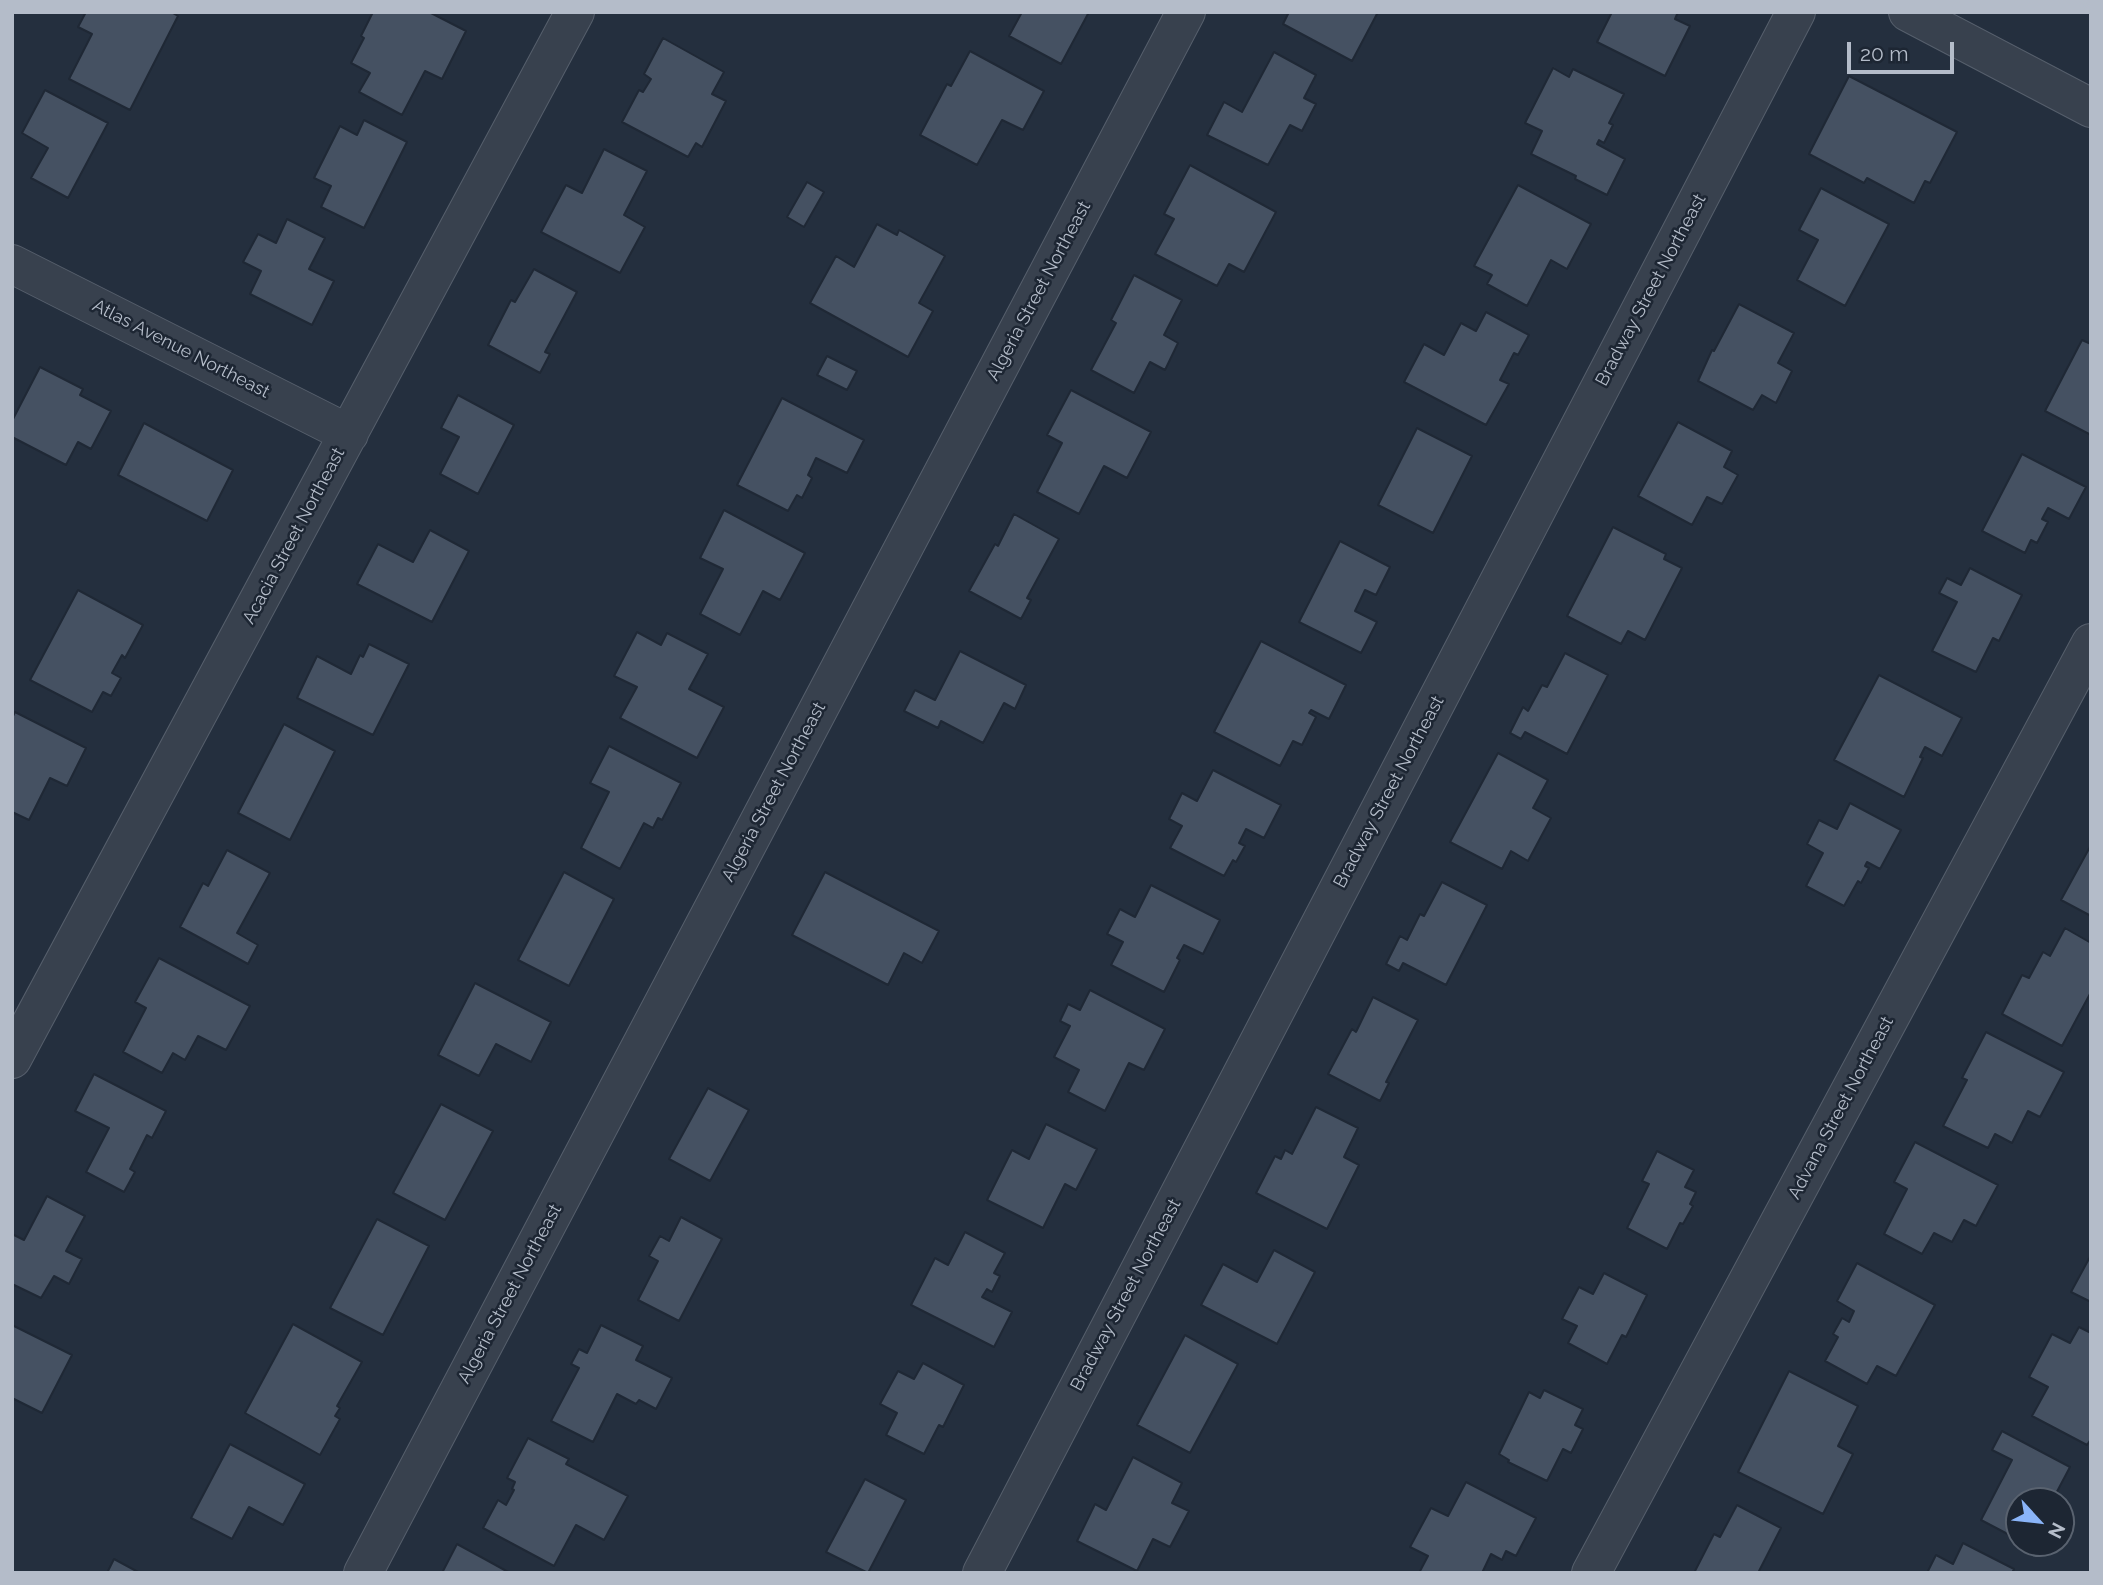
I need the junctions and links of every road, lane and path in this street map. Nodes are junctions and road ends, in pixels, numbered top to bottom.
1 (575, 12) edge
2 (1186, 12) edge
3 (1796, 12) edge
4 (1908, 12) edge
5 (2091, 108) edge
6 (12, 264) edge
7 (349, 434) junction
8 (2091, 643) edge
9 (12, 1059) edge
10 (362, 1573) edge
11 (982, 1573) edge
12 (1591, 1573) edge

1 - 7 street, Acacia Street Northeast
2 - 10 street, Algeria Street Northeast
3 - 11 street, Bradway Street Northeast
4 - 5 street
6 - 7 street, Atlas Avenue Northeast
7 - 9 street, Acacia Street Northeast
8 - 12 street, Advana Street Northeast

